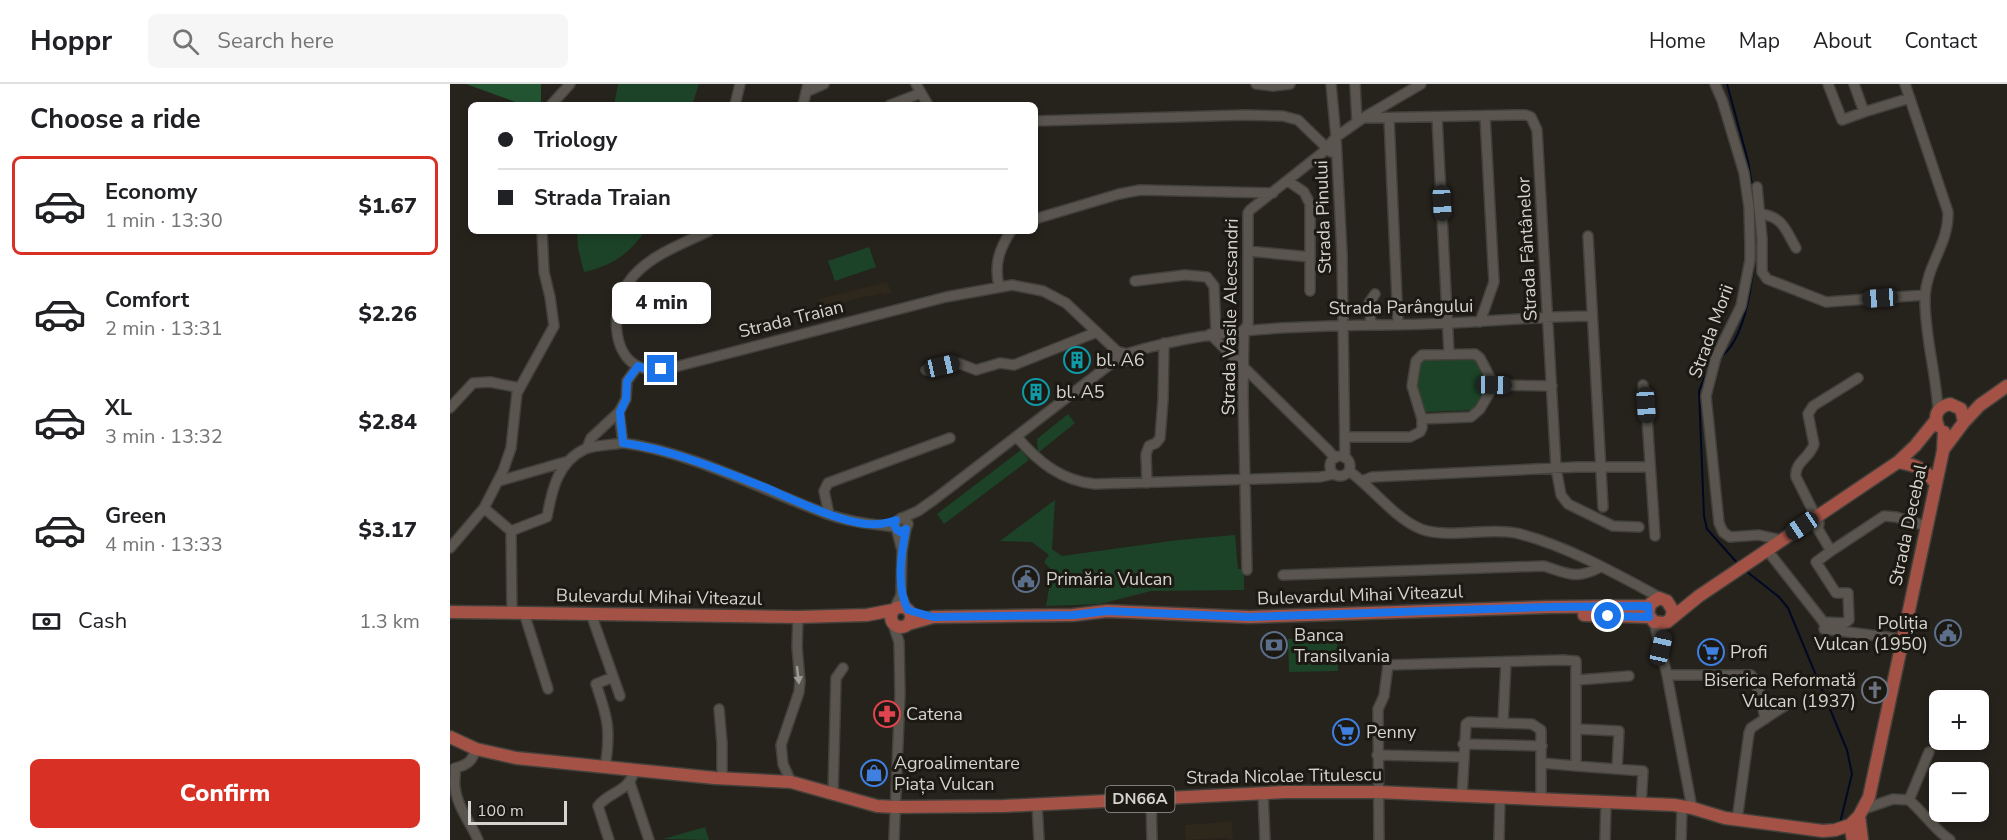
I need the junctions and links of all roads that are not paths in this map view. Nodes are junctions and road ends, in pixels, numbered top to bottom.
1 (570, 84) edge
2 (740, 84) edge
3 (824, 84) edge
4 (1256, 84) edge
5 (1290, 84) edge
6 (1331, 84) edge
7 (1355, 84) edge
8 (1421, 84) edge
9 (1828, 84) edge
10 (1854, 84) edge
11 (1905, 84) edge
12 (918, 87) edge
13 (1718, 87) edge
14 (807, 88) edge
15 (1910, 98) junction
16 (554, 102) edge
17 (736, 102) edge
18 (895, 102) edge
19 (926, 102) edge
20 (1864, 112) junction
21 (1485, 116) junction
22 (1437, 117) junction
23 (1389, 118) junction
24 (1360, 120) junction
25 (1038, 121) edge
26 (1336, 137) junction
27 (1327, 148) junction
28 (1337, 158) junction
29 (1288, 181) junction
30 (1758, 187) dead end
31 (1273, 193) junction
32 (1760, 214) junction
33 (1038, 218) edge
34 (542, 234) edge
35 (700, 234) edge
36 (1009, 234) edge
37 (1588, 236) dead end
38 (1797, 248) dead end
39 (1248, 251) junction
40 (1310, 257) junction
41 (1755, 261) junction
42 (1135, 282) dead end
43 (999, 286) junction
44 (1310, 291) dead end
45 (1375, 294) dead end
46 (1925, 295) junction
47 (1592, 316) junction
48 (1547, 318) junction
49 (1480, 322) junction
50 (1343, 324) junction
51 (1371, 324) junction
52 (1398, 324) junction
53 (1448, 324) junction
54 (1244, 330) junction
55 (1097, 332) junction
56 (1213, 333) junction
57 (1164, 343) junction
58 (1449, 353) junction
59 (1121, 356) junction
60 (638, 366) junction
61 (1244, 367) junction
62 (926, 370) dead end
63 (1858, 378) dead end
64 (1494, 385) junction
65 (1643, 385) dead end
66 (1552, 386) junction
67 (2007, 386) edge
68 (1262, 387) junction
69 (519, 388) junction
70 (1243, 394) junction
71 (1980, 405) junction
72 (450, 408) edge
73 (620, 412) junction
74 (1945, 418) junction
75 (1422, 419) junction
76 (1961, 426) junction
77 (1017, 437) junction
78 (1345, 437) junction
79 (950, 438) dead end
80 (623, 443) junction
81 (587, 448) junction
82 (1942, 451) junction
83 (1335, 458) junction
84 (1345, 458) junction
85 (565, 462) junction
86 (1898, 462) junction
87 (1650, 467) junction
88 (1556, 468) junction
89 (1601, 468) junction
90 (1349, 471) junction
91 (1334, 474) junction
92 (1245, 480) junction
93 (499, 481) junction
94 (1362, 481) junction
95 (1147, 483) junction
96 (1935, 483) junction
97 (1603, 507) dead end
98 (484, 508) junction
99 (829, 514) junction
100 (1816, 517) junction
101 (901, 525) junction
102 (1926, 526) junction
103 (1639, 527) dead end
104 (512, 531) junction
105 (1654, 536) dead end
106 (1781, 540) junction
107 (450, 548) edge
108 (1767, 550) junction
109 (1831, 551) junction
110 (1601, 567) junction
111 (1247, 570) dead end
112 (1282, 575) dead end
113 (1699, 596) junction
114 (1659, 611) junction
115 (450, 612) edge
116 (518, 613) junction
117 (591, 614) junction
118 (898, 614) junction
119 (798, 617) junction
120 (933, 617) junction
121 (908, 624) junction
122 (1825, 627) junction
123 (1902, 639) junction
124 (899, 642) junction
125 (1506, 662) junction
126 (843, 668) dead end
127 (1667, 675) junction
128 (1629, 676) dead end
129 (613, 677) junction
130 (1577, 680) junction
131 (548, 688) dead end
132 (620, 696) dead end
133 (1789, 703) dead end
134 (719, 709) dead end
135 (1765, 719) junction
136 (1503, 723) junction
137 (1576, 729) junction
138 (450, 737) edge
139 (1463, 744) junction
140 (1542, 746) junction
141 (476, 749) junction
142 (1929, 752) dead end
143 (1377, 755) junction
144 (1463, 757) junction
145 (1542, 763) junction
146 (1576, 766) junction
147 (605, 768) junction
148 (453, 769) edge
149 (1617, 769) junction
150 (632, 777) junction
151 (722, 779) junction
152 (791, 782) junction
153 (1377, 792) junction
154 (832, 793) junction
155 (1263, 793) junction
156 (1462, 796) junction
157 (1151, 798) junction
158 (1500, 798) junction
159 (1541, 800) junction
160 (1909, 800) junction
161 (1606, 803) junction
162 (1037, 804) junction
163 (1641, 804) junction
164 (896, 807) junction
165 (1687, 807) junction
166 (1862, 812) junction
167 (1737, 820) junction
168 (1841, 828) junction
169 (1810, 835) edge
170 (478, 840) edge
171 (609, 840) edge
172 (649, 840) edge
173 (894, 840) edge
174 (1039, 840) edge
175 (1152, 840) edge
176 (1265, 840) edge
177 (1379, 840) edge
178 (1499, 840) edge
179 (1605, 840) edge
180 (1681, 840) edge
181 (1853, 840) edge
182 (1862, 840) edge
183 (1950, 840) edge

1 - 16 street
2 - 17 street
3 - 14 street
4 - 5 street
6 - 26 street, Strada Pinului
7 - 24 street
8 - 24 street, Strada Vasile Alecsandri
9 - 20 street
10 - 20 street
11 - 15 street
12 - 18 street
12 - 19 street
13 - 41 street, Strada Morii
15 - 20 street
15 - 46 street
21 - 22 street, Strada Fântânelor
21 - 48 street, Strada Fântânelor
21 - 49 street
22 - 23 street, Strada Fântânelor
22 - 53 street
23 - 24 street, Strada Fântânelor
23 - 52 street
24 - 26 street, Strada Vasile Alecsandri
25 - 27 street
26 - 27 street, Strada Vasile Alecsandri
26 - 28 street, Strada Pinului
27 - 28 street
27 - 29 street, Strada Vasile Alecsandri
28 - 50 street, Strada Pinului
29 - 31 street, Strada Vasile Alecsandri
29 - 40 street
30 - 32 street
31 - 33 street
31 - 39 street, Strada Vasile Alecsandri
32 - 38 street
32 - 41 street
34 - 69 street
35 - 60 street
36 - 43 street
37 - 47 street
39 - 40 street
39 - 54 street, Strada Vasile Alecsandri
40 - 44 street
41 - 46 street
41 - 106 street, Strada Morii
42 - 56 street
43 - 55 street, Strada Traian
43 - 60 street, Strada Traian
45 - 51 street
46 - 74 street
47 - 48 street, Strada Parângului
47 - 89 street
48 - 49 street, Strada Parângului
48 - 66 street, Strada Fântânelor
49 - 53 street, Strada Parângului
50 - 51 street, Strada Parângului
50 - 54 street, Strada Parângului
50 - 78 street, Strada Pinului
51 - 52 street, Strada Parângului
52 - 53 street, Strada Parângului
53 - 58 street
54 - 56 street, Strada Parângului
54 - 61 street, Strada Vasile Alecsandri
55 - 59 street, Strada Traian
55 - 62 street
56 - 57 street
56 - 61 street
57 - 59 street
57 - 95 street
58 - 64 street
58 - 75 street
59 - 77 street
60 - 73 street
61 - 68 street
61 - 70 street, Strada Vasile Alecsandri
63 - 100 street
64 - 66 street
64 - 75 street
65 - 87 street
66 - 88 street, Strada Fântânelor
67 - 71 main road
68 - 70 street
68 - 83 street
69 - 72 street
69 - 93 street
70 - 92 street, Strada Vasile Alecsandri
71 - 74 main road
71 - 76 main road, Strada Decebal
73 - 80 street
73 - 81 street
74 - 76 main road
74 - 76 main road
74 - 82 main road, Strada Decebal
74 - 86 main road, Bulevardul Mihai Viteazul
75 - 78 street
76 - 82 main road, Strada Decebal
77 - 95 street
77 - 101 street
78 - 84 street, Strada Pinului
79 - 99 street
80 - 81 street
80 - 99 street
81 - 85 street
82 - 96 main road, Strada Decebal
83 - 84 street
83 - 91 street
84 - 90 street
85 - 93 street
85 - 104 street
86 - 96 main road
86 - 100 main road, Bulevardul Mihai Viteazul
87 - 89 street
87 - 105 street
88 - 89 street
88 - 94 street
88 - 103 street, Strada Fântânelor
89 - 97 street
90 - 91 street
90 - 94 street
91 - 92 street
92 - 95 street
92 - 111 street, Strada Vasile Alecsandri
93 - 98 street
94 - 110 street
96 - 102 main road, Strada Decebal
98 - 104 street
98 - 107 street
99 - 101 street
100 - 106 main road, Bulevardul Mihai Viteazul
100 - 109 street
101 - 118 street
102 - 109 street
102 - 123 main road, Strada Decebal
104 - 116 street
106 - 108 main road, Bulevardul Mihai Viteazul
108 - 113 main road, Bulevardul Mihai Viteazul
108 - 122 street
109 - 122 street
110 - 112 street, Bulevardul Mihai Viteazul
110 - 114 street
113 - 114 main road, Bulevardul Mihai Viteazul
113 - 114 main road, Bulevardul Mihai Viteazul
114 - 120 main road, Bulevardul Mihai Viteazul
114 - 127 street
115 - 116 main road, Bulevardul Mihai Viteazul
116 - 117 main road, Bulevardul Mihai Viteazul
116 - 131 street
117 - 119 main road, Bulevardul Mihai Viteazul
117 - 129 street
118 - 119 main road, Bulevardul Mihai Viteazul
118 - 120 main road, Bulevardul Mihai Viteazul
118 - 121 main road
118 - 124 street
119 -> 152 street
120 - 121 main road, Bulevardul Mihai Viteazul
121 - 124 street
122 - 123 street
123 - 166 main road, Strada Decebal
124 - 164 street
125 - 130 street
125 - 136 street
125 - 143 street
126 - 154 street
127 - 135 street
127 - 165 street
128 - 130 street
129 - 132 street
129 - 147 street
130 - 137 street
133 - 135 street
134 - 151 street
135 - 167 street
136 - 139 street
136 - 140 street
137 - 146 street
137 - 149 street
138 - 141 main road, Strada Nicolae Titulescu / DN66A
139 - 140 street
139 - 144 street
140 - 145 street
141 - 147 main road, Strada Nicolae Titulescu / DN66A
141 - 148 street
142 - 160 street
143 - 144 street
143 - 153 street
144 - 156 street
145 - 146 street
145 - 159 street
146 - 149 street
147 - 150 main road, Strada Nicolae Titulescu / DN66A
148 - 170 street
149 - 163 street
150 - 151 main road, Strada Nicolae Titulescu / DN66A
150 - 171 street
150 - 172 street
151 - 152 main road, Strada Nicolae Titulescu / DN66A
152 - 154 main road, Strada Nicolae Titulescu / DN66A
153 - 155 main road, Strada Nicolae Titulescu / DN66A
153 - 156 main road, Strada Nicolae Titulescu / DN66A
153 - 177 street
154 - 164 main road, Strada Nicolae Titulescu / DN66A
155 - 157 main road, Strada Nicolae Titulescu / DN66A
155 - 176 street
156 - 158 main road, Strada Nicolae Titulescu / DN66A
157 - 162 main road, Strada Nicolae Titulescu / DN66A
157 - 175 street
158 - 159 main road, Strada Nicolae Titulescu / DN66A
158 - 178 street
159 - 161 main road, Strada Nicolae Titulescu / DN66A
160 - 166 street
160 - 183 street
161 - 163 main road, Strada Nicolae Titulescu / DN66A
161 - 179 street
162 - 164 main road, Strada Nicolae Titulescu / DN66A
162 - 174 street
163 - 165 main road, Strada Nicolae Titulescu / DN66A
164 - 173 street
165 - 167 main road, Strada Nicolae Titulescu / DN66A
165 - 180 street
166 - 168 main road
166 - 182 main road
167 - 169 main road, Strada Nicolae Titulescu / DN66A
168 - 169 main road, Strada Nicolae Titulescu / DN66A
168 - 181 main road

